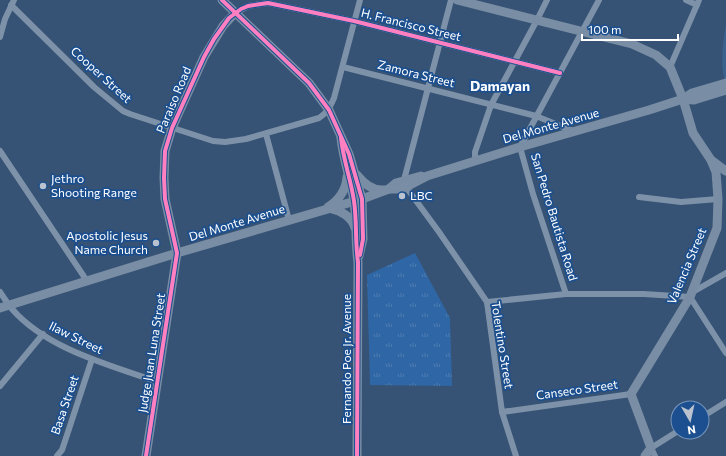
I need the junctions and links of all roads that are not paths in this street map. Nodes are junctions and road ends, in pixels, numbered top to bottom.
1 (222, 0) edge
2 (360, 0) edge
3 (451, 0) edge
4 (457, 0) edge
5 (547, 0) edge
6 (599, 0) edge
7 (686, 0) edge
8 (13, 2) edge
9 (698, 2) edge
10 (235, 13) junction
11 (537, 20) junction
12 (354, 21) junction
13 (582, 32) junction
14 (0, 37) edge
15 (440, 43) junction
16 (515, 62) junction
17 (343, 67) junction
18 (670, 68) junction
19 (560, 73) junction
20 (726, 83) edge
21 (428, 89) junction
22 (726, 90) edge
23 (710, 91) junction
24 (682, 99) junction
25 (491, 105) junction
26 (328, 110) junction
27 (536, 116) junction
28 (172, 128) junction
29 (575, 132) junction
30 (266, 134) junction
31 (520, 147) junction
32 (0, 151) edge
33 (711, 160) junction
34 (475, 161) junction
35 (726, 171) edge
36 (351, 173) junction
37 (405, 183) junction
38 (389, 189) junction
39 (638, 197) dead end
40 (718, 199) junction
41 (358, 200) junction
42 (327, 208) junction
43 (289, 220) junction
44 (355, 228) junction
45 (177, 253) junction
46 (358, 262) junction
47 (726, 273) edge
48 (87, 281) junction
49 (0, 292) edge
50 (566, 294) junction
51 (691, 294) junction
52 (487, 302) junction
53 (5, 307) edge
54 (43, 334) junction
55 (725, 349) edge
56 (92, 359) junction
57 (158, 382) junction
58 (0, 386) edge
59 (631, 394) junction
60 (726, 402) edge
61 (502, 412) junction
62 (710, 412) edge
63 (670, 438) edge
64 (653, 452) edge
65 (57, 456) edge
66 (146, 456) edge
67 (357, 456) edge
68 (516, 456) edge
69 (645, 456) edge

1 - 10 main road, Fernando Poe Jr. Avenue
2 - 12 street
3 - 15 street
4 - 11 main road
5 - 11 street
6 - 13 street, San Pedro Bautista Road
7 - 9 street
8 - 14 street
8 - 28 street, Cooper Street
9 - 18 street
10 - 12 street, H. Francisco Street
10 - 26 main road, Fernando Poe Jr. Avenue
10 - 28 main road, Paraiso Road
11 - 13 main road
11 - 16 street
12 - 15 street, H. Francisco Street
12 - 17 street
13 - 18 main road
13 - 19 street, San Pedro Bautista Road
15 - 16 street, H. Francisco Street
15 - 21 street
16 - 19 street, H. Francisco Street
16 - 25 street
17 - 21 street, Zamora Street
17 - 26 street
18 - 24 main road
19 - 27 street, San Pedro Bautista Road
20 - 23 main road, Del Monte Avenue
21 - 25 street, Zamora Street
21 - 37 street
22 - 23 main road, Del Monte Avenue
23 - 24 main road, Del Monte Avenue
24 - 29 main road, Del Monte Avenue
24 - 33 main road
25 - 27 street, Zamora Street
25 - 34 street
26 - 30 street, Cooper Street
26 - 36 main road, Fernando Poe Jr. Avenue
27 - 29 street, Zamora Street
27 - 31 street, San Pedro Bautista Road
28 - 30 street, Cooper Street
28 - 45 main road, Paraiso Road
29 - 31 main road, Del Monte Avenue
30 - 43 street
31 - 34 main road, Del Monte Avenue
31 - 50 street, San Pedro Bautista Road
32 - 48 street
33 - 35 main road
33 - 40 main road, Valencia Street
34 - 37 main road, Del Monte Avenue
36 - 38 main road
36 - 41 main road, Fernando Poe Jr. Avenue
36 - 42 main road
37 - 38 main road, Del Monte Avenue
37 - 52 street, Tolentino Street
38 - 41 main road, Del Monte Avenue
39 - 40 street
40 - 51 main road, Valencia Street
41 - 42 main road, Del Monte Avenue
41 - 44 main road, Fernando Poe Jr. Avenue
41 - 46 main road, Fernando Poe Jr. Avenue
42 - 43 main road, Del Monte Avenue
42 - 44 main road
43 - 45 main road, Del Monte Avenue
44 - 46 main road, Fernando Poe Jr. Avenue
45 - 48 main road, Del Monte Avenue
45 - 57 main road, Judge Juan Luna Street
46 - 67 main road, Fernando Poe Jr. Avenue
47 - 51 street
48 - 53 main road, Del Monte Avenue
49 - 53 street, Ilaw Street
50 - 51 street
50 - 52 street
51 - 55 street
51 - 59 main road, Valencia Street
52 - 61 street, Tolentino Street
53 - 54 street, Ilaw Street
54 - 56 street, Ilaw Street
54 - 58 street
56 - 57 street, Ilaw Street
56 - 65 street, Basa Street
57 - 66 main road, Judge Juan Luna Street
59 - 61 street, Canseco Street
59 - 64 main road
60 - 62 street
61 - 68 street, Tolentino Street
63 - 64 street
64 - 69 main road

